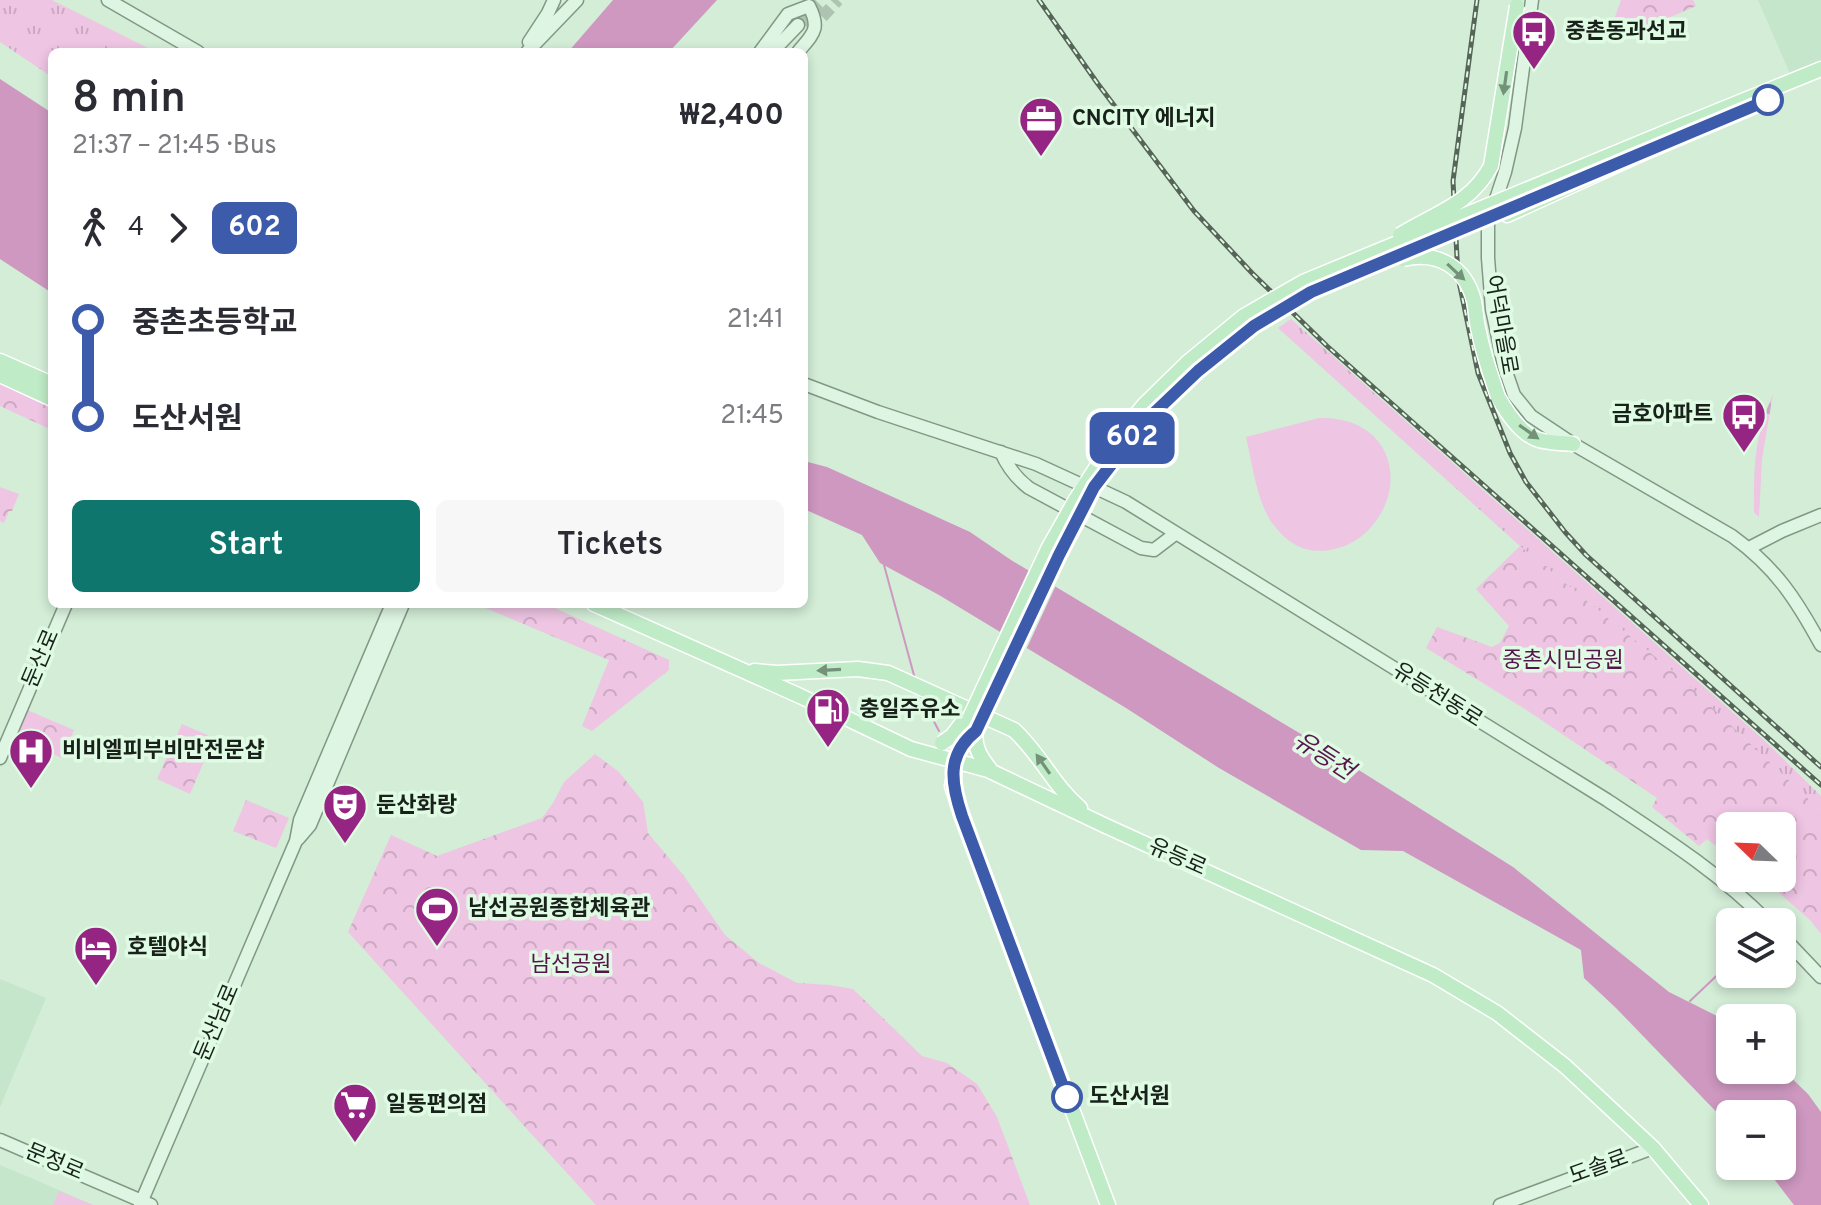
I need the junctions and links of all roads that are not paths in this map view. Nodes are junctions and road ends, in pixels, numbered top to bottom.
1 (554, 0) edge
2 (577, 0) edge
3 (1532, 0) edge
4 (110, 2) edge
5 (811, 3) edge
6 (1518, 3) edge
7 (191, 48) edge
8 (527, 48) edge
9 (529, 48) edge
10 (763, 48) edge
11 (777, 48) edge
12 (790, 48) edge
13 (802, 48) edge
14 (1821, 69) edge
15 (1821, 78) edge
16 (1678, 132) junction
17 (1497, 195) junction
18 (1488, 223) junction
19 (1381, 255) junction
20 (0, 361) edge
21 (0, 375) edge
22 (48, 382) edge
23 (808, 386) edge
24 (48, 397) edge
25 (1573, 444) junction
26 (1001, 452) junction
27 (1089, 486) junction
28 (1080, 504) junction
29 (1821, 515) edge
30 (1175, 534) junction
31 (1749, 548) junction
32 (55, 608) edge
33 (64, 608) edge
34 (390, 608) edge
35 (401, 608) edge
36 (603, 608) edge
37 (1821, 645) edge
38 (740, 669) junction
39 (984, 688) junction
40 (976, 731) junction
41 (0, 737) edge
42 (911, 749) junction
43 (957, 755) junction
44 (0, 758) edge
45 (992, 772) junction
46 (1095, 821) junction
47 (296, 841) junction
48 (1752, 908) edge
49 (1796, 951) edge
50 (1821, 977) edge
51 (0, 1140) edge
52 (1653, 1148) junction
53 (145, 1204) edge
54 (1108, 1205) edge
55 (1500, 1205) edge
56 (1701, 1205) edge

1 - 8 main road
2 - 9 main road
3 - 17 main road, 어덕마을로
4 - 7 main road
5 - 10 main road
5 - 13 main road
6 -> 19 main road, bridge
11 - 12 main road
14 - 16 main road
15 - 16 main road
16 - 17 main road
16 - 18 main road
16 - 19 main road, bridge
17 - 18 main road, 어덕마을로
18 - 25 main road, 어덕마을로
19 -> 25 main road, bridge
19 - 27 main road, bridge
20 - 22 main road
21 - 24 main road
23 - 26 main road, 유등천동로
25 - 31 main road, 어덕마을로
26 - 27 main road, 유등천동로
26 - 30 main road
27 - 28 main road
27 - 30 main road, 유등천동로
28 - 39 main road, bridge
28 - 40 main road, bridge
29 - 31 main road
30 - 48 main road, 유등천동로
31 - 37 main road, 어덕마을로
32 - 41 main road, 둔산로
33 - 44 main road, 둔산로
34 - 47 main road, 둔산남로
35 - 47 main road, 둔산남로
36 - 38 main road, 유등로
38 - 42 main road, 유등로
46 -> 38 main road
39 - 42 main road, bridge
39 - 43 main road, bridge
40 - 43 main road, bridge
40 - 45 main road
42 - 43 main road, 유등로
43 - 45 main road, 유등로
43 - 54 main road
45 - 46 main road, 유등로
46 - 52 main road, 유등로
47 - 53 main road, 둔산남로
49 - 50 main road
51 - 53 main road, 문정로
52 - 55 main road, 도솔로
52 - 56 main road, 유등로

